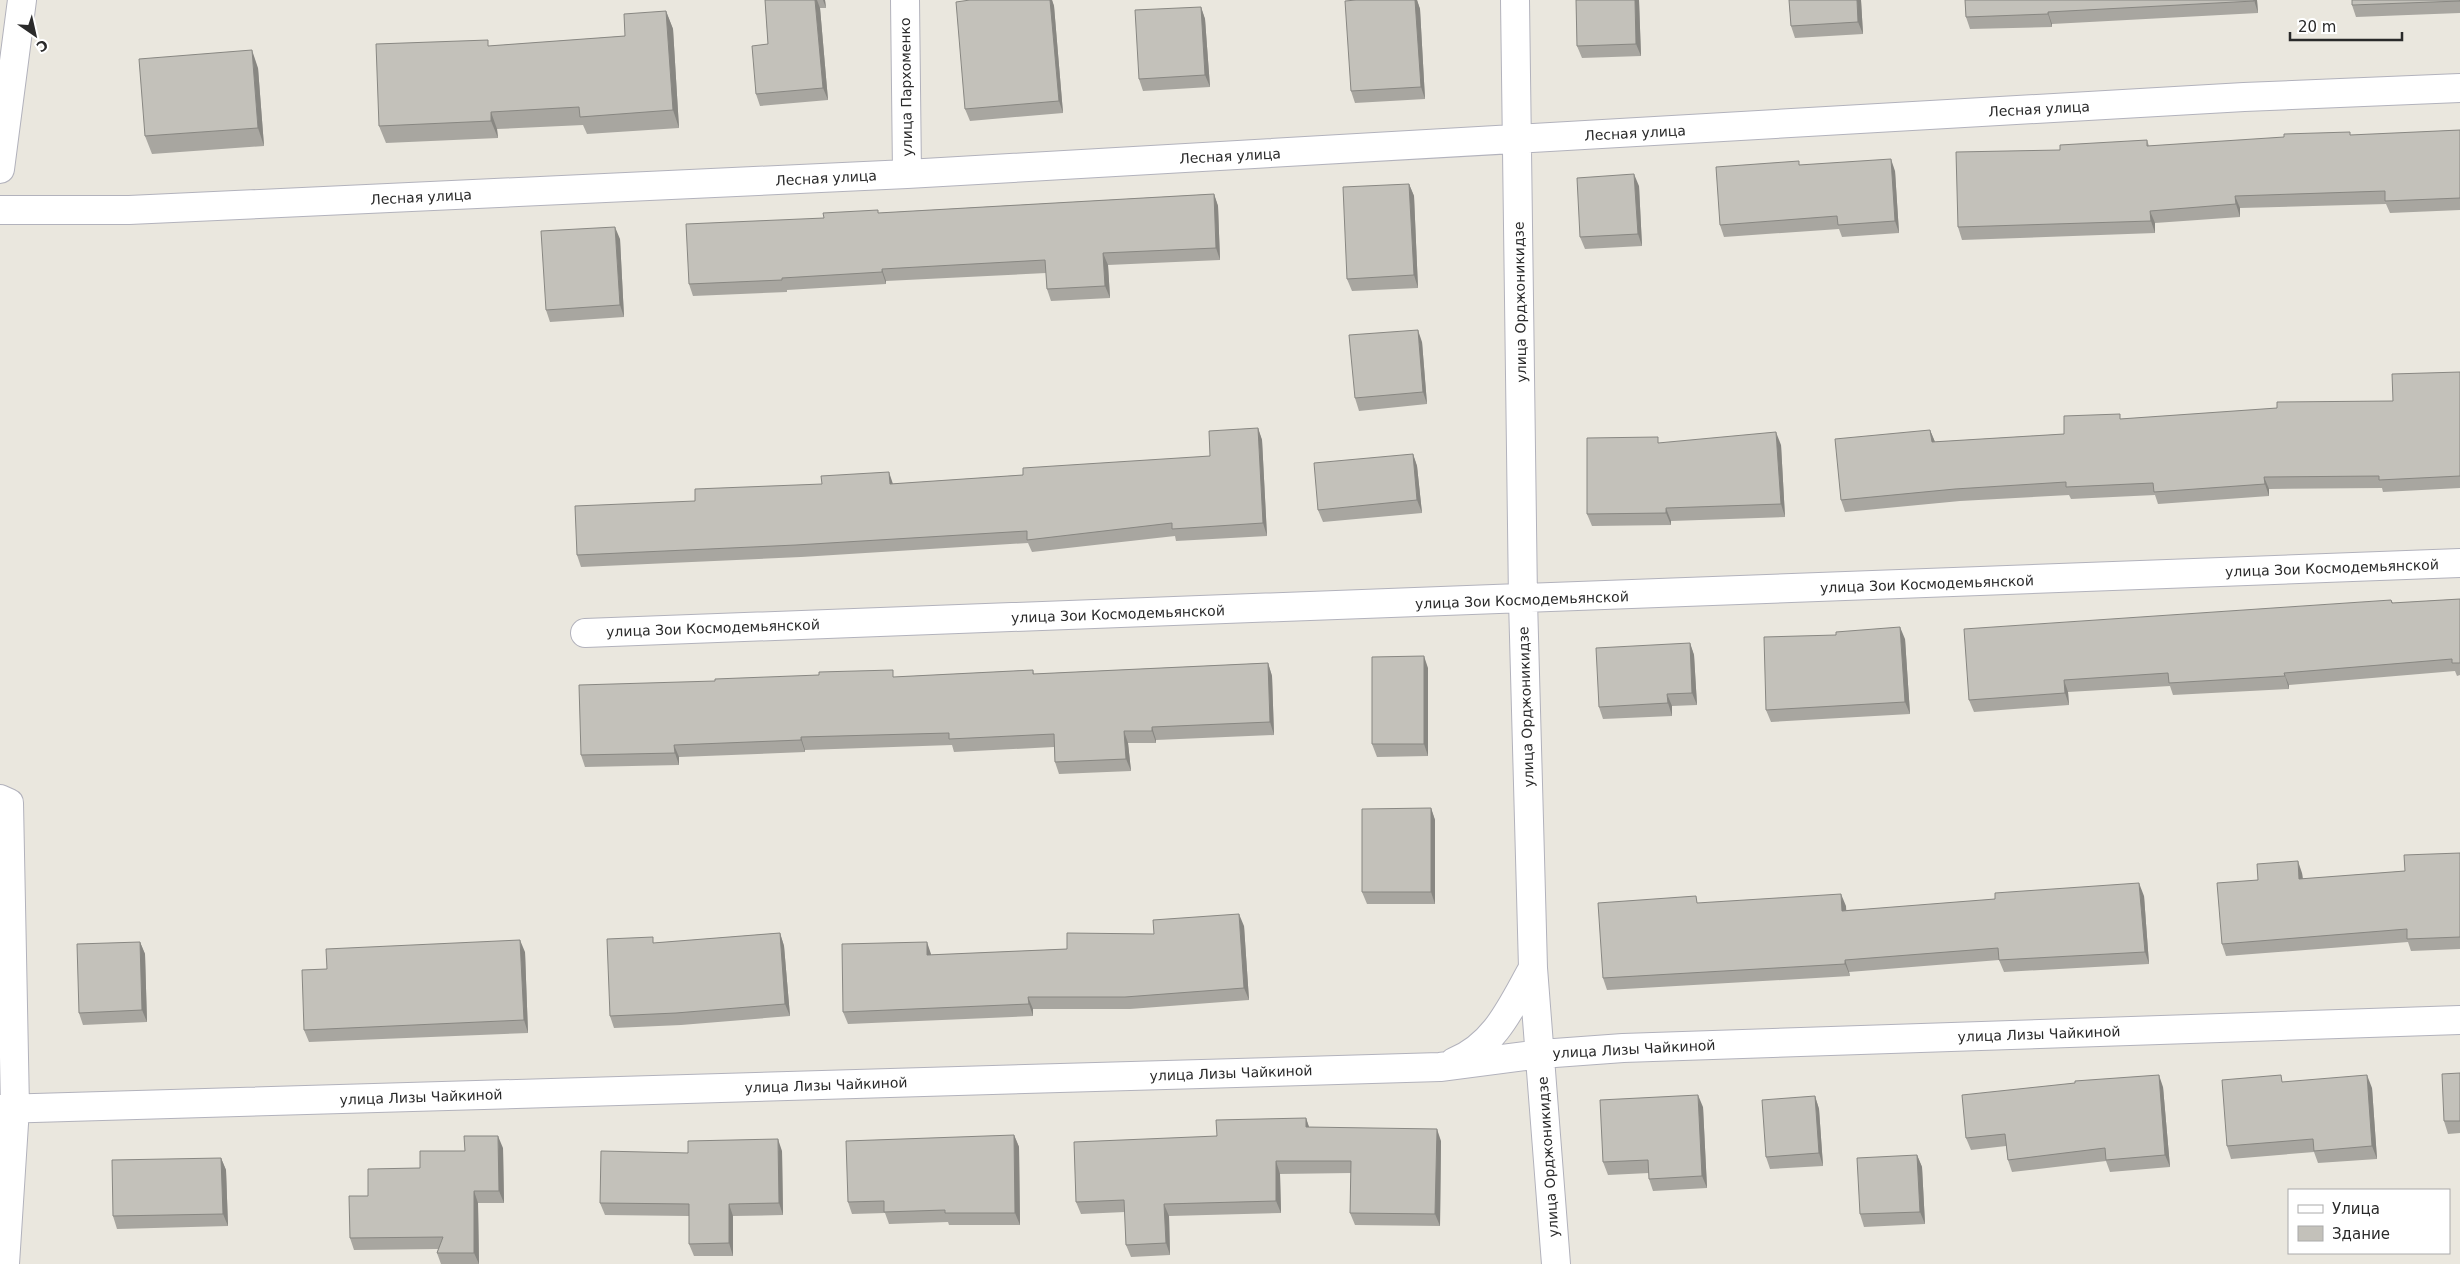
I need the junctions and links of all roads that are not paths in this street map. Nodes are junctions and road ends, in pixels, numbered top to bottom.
1 (22, 0) edge
2 (905, 0) edge
3 (1515, 0) edge
4 (2460, 88) edge
5 (1518, 140) junction
6 (0, 169) edge
7 (907, 174) junction
8 (0, 210) edge
9 (2460, 563) edge
10 (1523, 600) junction
11 (585, 633) dead end
12 (0, 799) edge
13 (1533, 968) junction
14 (2460, 1020) edge
15 (1541, 1054) junction
16 (1440, 1067) junction
17 (7, 1109) edge
18 (5, 1264) edge
19 (1556, 1264) edge

1 - 6 street
2 - 7 street, улица Пархоменко
3 - 5 street, улица Орджоникидзе
4 - 5 street, Лесная улица
5 - 7 street, Лесная улица
5 - 10 street, улица Орджоникидзе
7 - 8 street, Лесная улица
9 - 10 street, улица Зои Космодемьянской
10 - 11 street, улица Зои Космодемьянской
10 - 13 street, улица Орджоникидзе
12 - 17 street
13 - 15 street, улица Орджоникидзе
13 - 16 street
14 - 15 street, улица Лизы Чайкиной
15 - 16 street, улица Лизы Чайкиной
15 - 19 street, улица Орджоникидзе
16 - 17 street, улица Лизы Чайкиной
17 - 18 street

